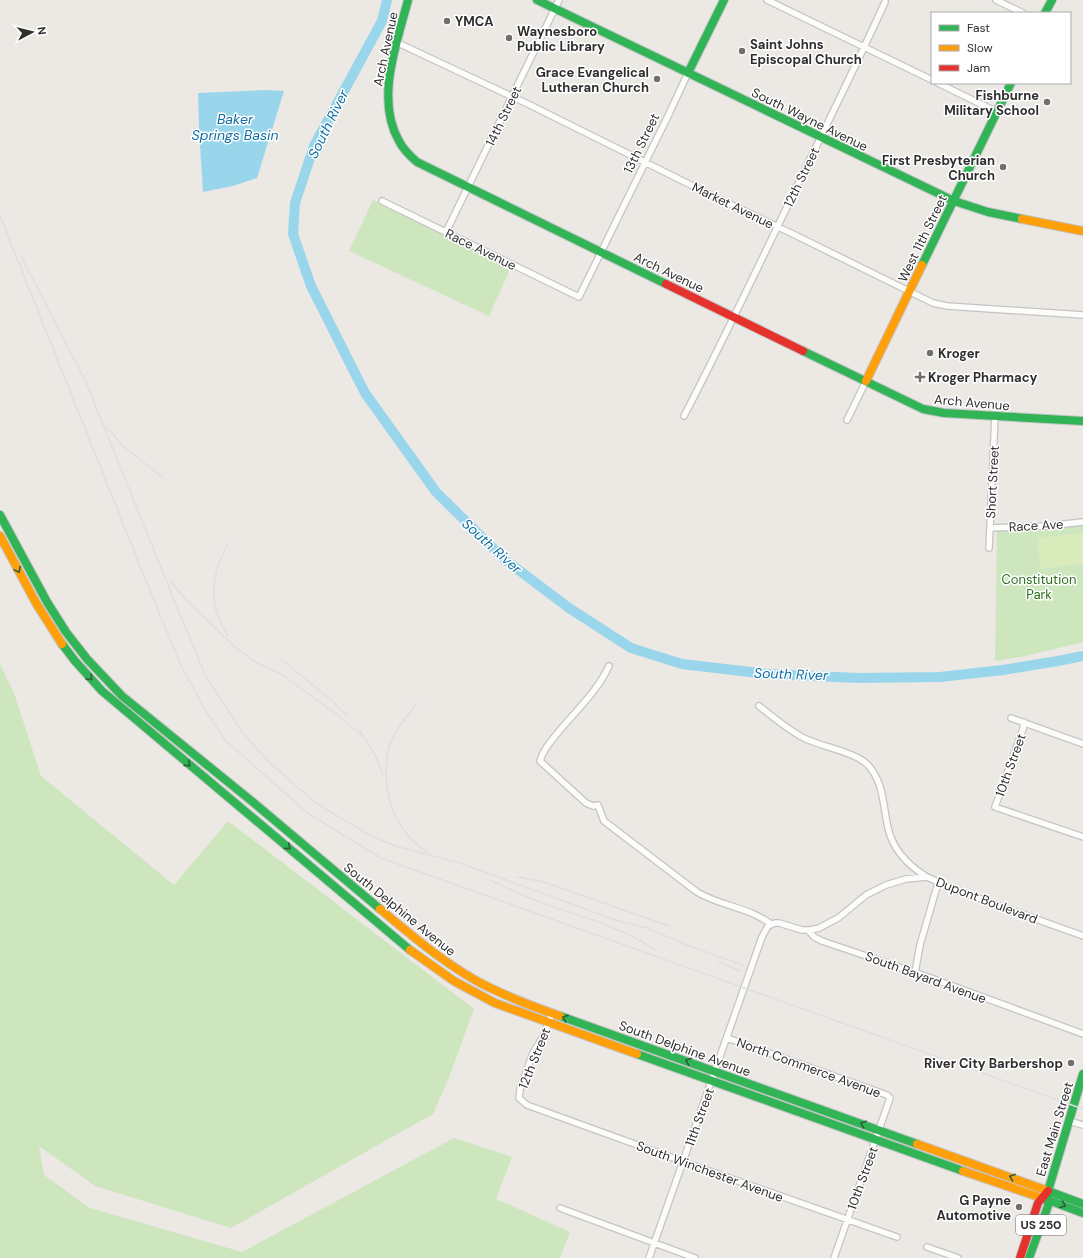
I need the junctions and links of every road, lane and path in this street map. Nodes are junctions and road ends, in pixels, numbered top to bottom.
1 (408, 0) edge
2 (536, 0) edge
3 (559, 0) edge
4 (724, 0) edge
5 (767, 0) edge
6 (996, 0) edge
7 (1052, 0) edge
8 (885, 2) dead end
9 (555, 9) junction
10 (1020, 12) edge
11 (1046, 12) edge
12 (398, 43) junction
13 (865, 47) junction
14 (688, 73) junction
15 (931, 80) edge
16 (940, 84) edge
17 (1011, 84) edge
18 (512, 97) junction
19 (997, 112) junction
20 (821, 137) junction
21 (645, 162) junction
22 (468, 187) junction
23 (382, 201) dead end
24 (954, 201) junction
25 (778, 227) junction
26 (1083, 231) edge
27 (446, 232) junction
28 (601, 252) junction
29 (909, 291) junction
30 (579, 297) joint
31 (1083, 315) edge
32 (733, 317) junction
33 (866, 381) junction
34 (684, 416) dead end
35 (995, 416) junction
36 (847, 420) dead end
37 (1083, 421) edge
38 (0, 515) edge
39 (1083, 522) edge
40 (990, 528) junction
41 (8, 530) junction
42 (0, 535) edge
43 (989, 548) dead end
44 (609, 666) dead end
45 (759, 706) dead end
46 (1011, 718) dead end
47 (1024, 722) junction
48 (1083, 744) edge
49 (1083, 838) edge
50 (927, 877) junction
51 (938, 883) junction
52 (771, 924) junction
53 (808, 930) junction
54 (1083, 936) edge
55 (915, 973) junction
56 (552, 1013) junction
57 (548, 1023) junction
58 (1083, 1034) edge
59 (727, 1038) junction
60 (715, 1070) junction
61 (1083, 1074) edge
62 (712, 1080) junction
63 (890, 1098) joint
64 (523, 1103) joint
65 (1069, 1121) junction
66 (1083, 1125) edge
67 (879, 1129) junction
68 (876, 1140) junction
69 (683, 1162) junction
70 (1048, 1190) junction
71 (1045, 1198) junction
72 (1083, 1204) edge
73 (560, 1208) dead end
74 (1083, 1213) edge
75 (848, 1219) junction
76 (898, 1237) dead end
77 (654, 1244) junction
78 (927, 1247) dead end
79 (649, 1258) edge
80 (696, 1258) edge
81 (834, 1258) edge
82 (958, 1258) edge
83 (1020, 1258) edge
84 (1029, 1258) edge

1 - 12 main road, Arch Avenue
2 - 9 main road, South Wayne Avenue
3 - 9 street, 14th Street
4 - 14 main road, 13th Street
5 - 13 street
6 - 10 street
7 - 11 main road
8 - 13 street, 12th Street
9 - 14 main road, South Wayne Avenue
9 - 18 street, 14th Street
12 - 18 street, Market Avenue
12 - 22 main road, Arch Avenue
13 - 15 street
13 - 20 street, 12th Street
14 - 20 main road, South Wayne Avenue
14 - 21 street, 13th Street
16 - 19 street
17 - 19 main road, West 11th Street
18 - 21 street, Market Avenue
18 - 22 street, 14th Street
19 - 24 main road, West 11th Street
20 - 24 main road, South Wayne Avenue
20 - 25 street, 12th Street
21 - 25 street, Market Avenue
21 - 28 street, 13th Street
22 - 27 street, 14th Street
22 - 28 main road, Arch Avenue
23 - 27 street, Race Avenue
24 - 26 main road, South Wayne Avenue
24 - 29 main road, West 11th Street
25 - 29 street, Market Avenue
25 - 32 street, 12th Street
27 - 30 street, Race Avenue
28 - 30 street, 13th Street
28 - 32 main road, Arch Avenue
29 - 31 street, Market Avenue
29 - 33 main road, West 11th Street
32 - 33 main road, Arch Avenue
32 - 34 street, 12th Street
33 - 35 main road, Arch Avenue
33 - 36 street
35 - 37 main road, Arch Avenue
35 - 40 street, Short Street
38 - 41 main road, South Delphine Avenue
39 - 40 street, Race Ave
40 - 43 street, Short Street
41 - 42 street
41 - 56 main road, South Delphine Avenue
42 -> 57 main road, South Delphine Avenue
44 - 52 street, South Bayard Avenue
45 - 50 street
46 - 47 street
47 - 48 street
47 - 49 street, 10th Street
50 - 51 street, Dupont Boulevard
50 - 53 street, Dupont Boulevard
51 - 54 street, Dupont Boulevard
51 - 55 street
52 - 53 street, South Bayard Avenue
52 - 59 street
53 - 55 street, South Bayard Avenue
55 - 58 street, South Bayard Avenue
56 - 57 street, 12th Street
60 -> 56 main road, South Delphine Avenue
57 - 62 main road, South Delphine Avenue
57 - 64 street, 12th Street
59 - 60 street
59 - 63 street, North Commerce Avenue
60 - 62 street
67 -> 60 main road, South Delphine Avenue
61 - 65 main road, East Main Street / US 250
62 - 68 main road, South Delphine Avenue
62 - 69 street, 11th Street
63 - 67 street, 10th Street
64 - 69 street, South Winchester Avenue
65 - 66 street
65 - 70 main road, East Main Street / US 250
67 - 68 street, 10th Street
70 -> 67 main road, South Delphine Avenue
68 - 71 main road, South Delphine Avenue
68 - 75 street, 10th Street
69 - 75 street, South Winchester Avenue
69 - 77 street, 11th Street
70 - 71 main road, East Main Street / US 250
70 - 72 main road, South Delphine Avenue
71 -> 74 main road, South Delphine Avenue
71 - 83 main road, East Main Street / US 250
71 - 84 main road, East Main Street / US 250
73 - 77 street
75 - 76 street, South Winchester Avenue
75 - 81 street, 10th Street
77 - 79 street, 11th Street
77 - 80 street
78 - 82 street

